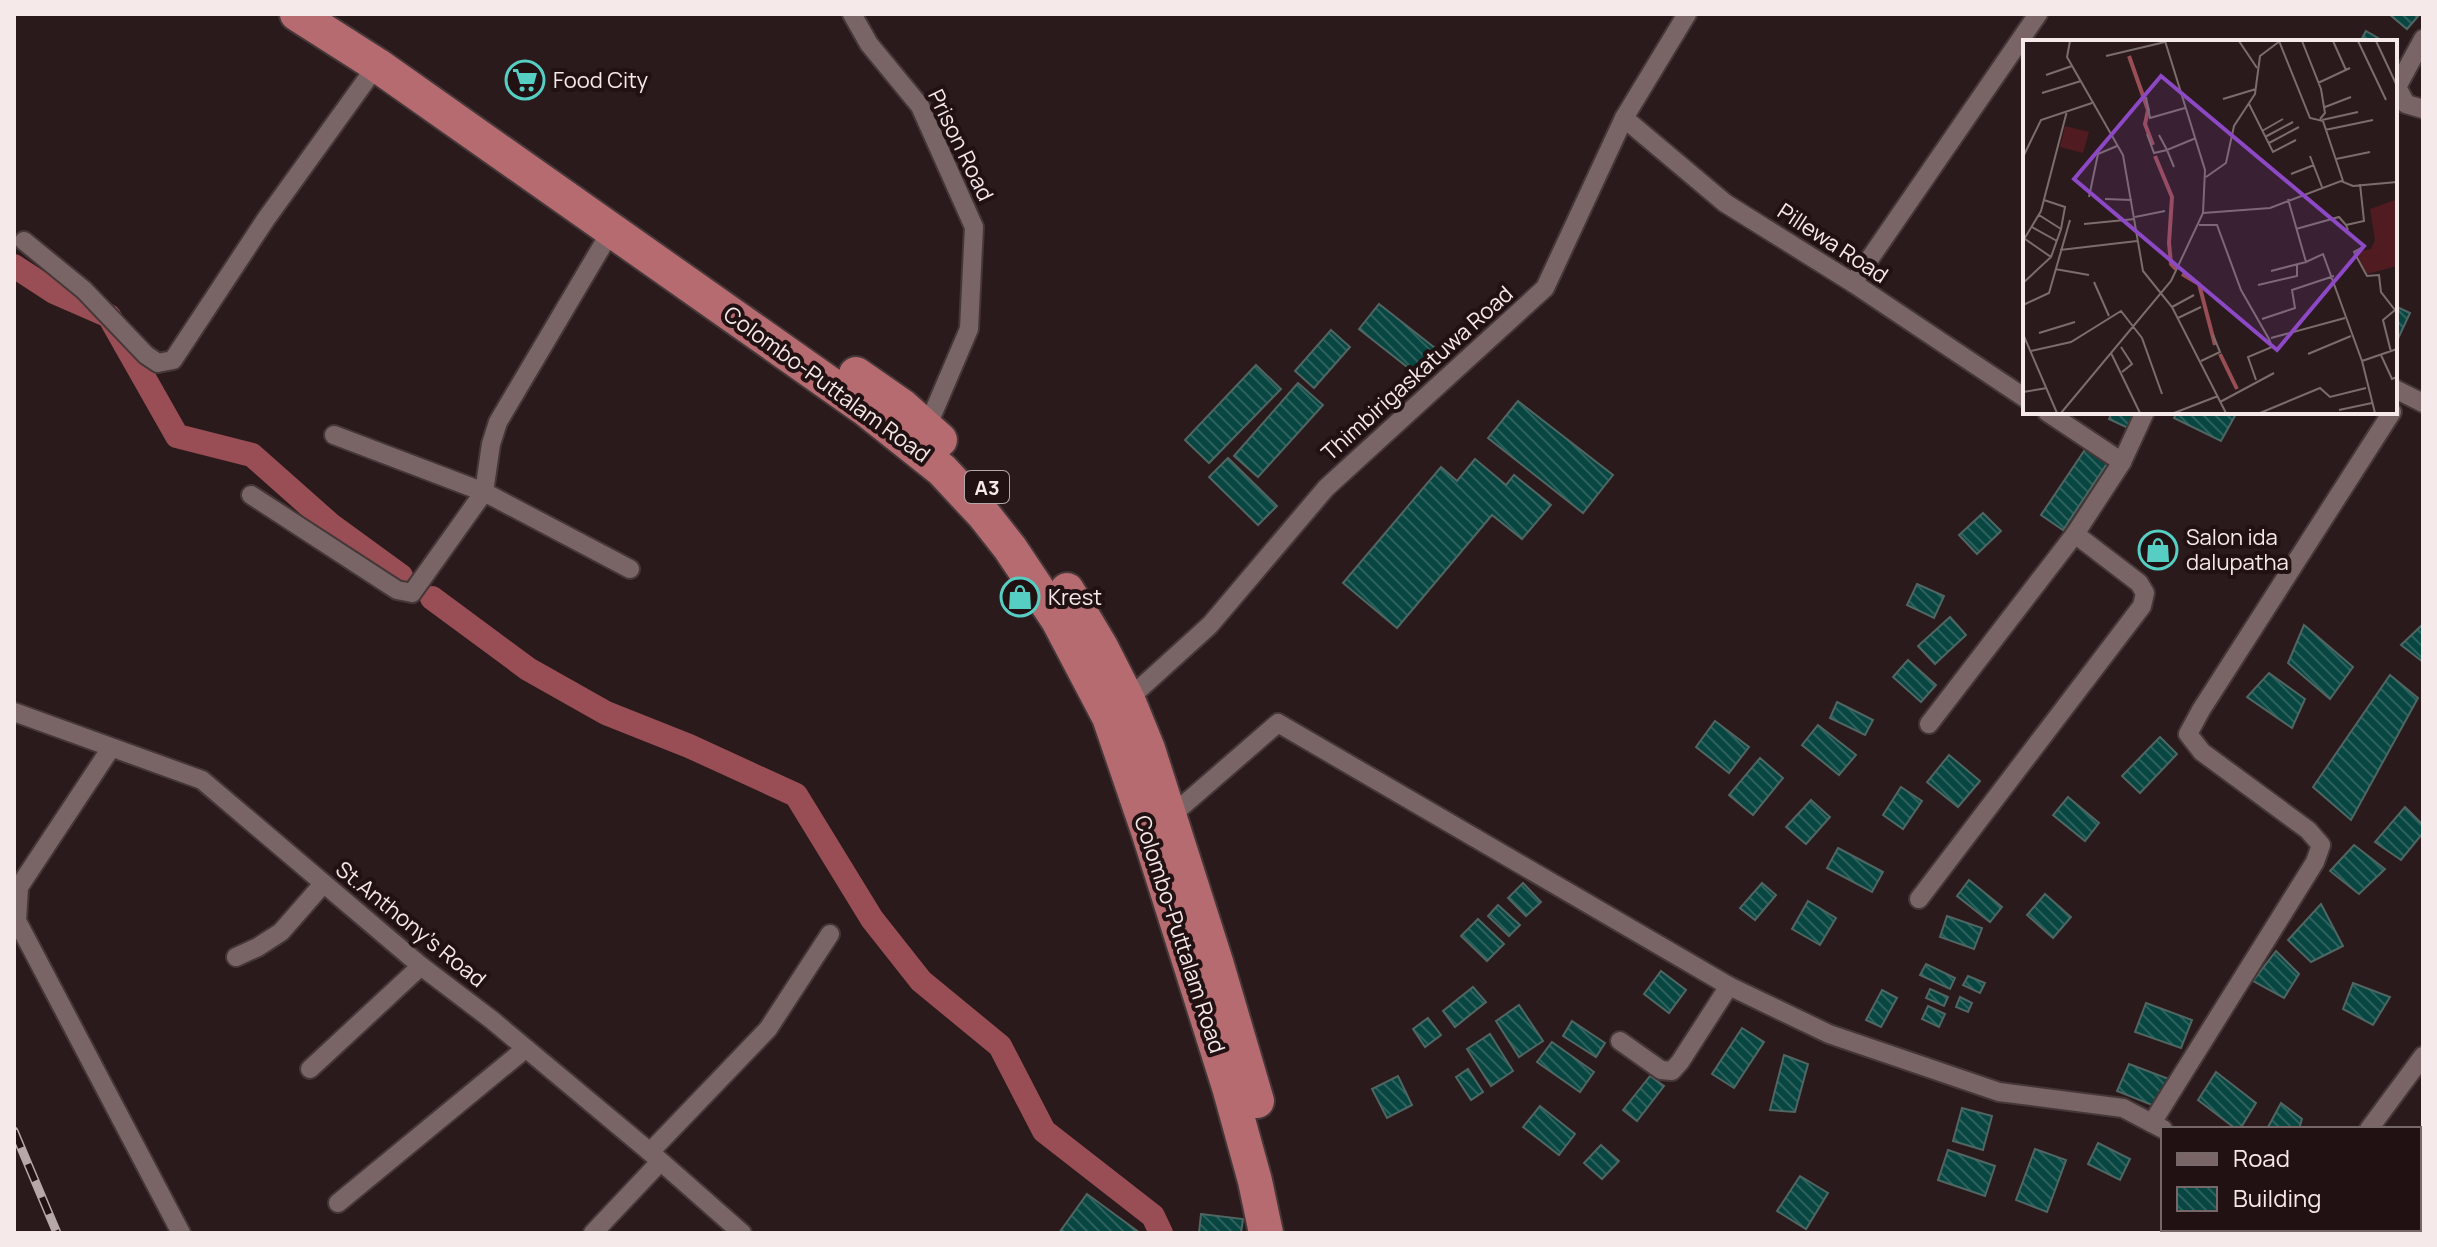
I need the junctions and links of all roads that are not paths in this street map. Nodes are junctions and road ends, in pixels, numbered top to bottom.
1 (297, 14) edge
2 (327, 14) edge
3 (852, 14) edge
4 (1687, 14) edge
5 (2038, 14) edge
6 (2423, 39) edge
7 (377, 65) junction
8 (2423, 109) edge
9 (1624, 118) junction
10 (611, 231) junction
11 (24, 241) dead end
12 (1853, 283) junction
13 (2398, 396) edge
14 (2023, 397) edge
15 (2423, 403) edge
16 (2050, 414) edge
17 (2144, 414) edge
18 (2391, 414) edge
19 (334, 435) dead end
20 (922, 437) junction
21 (2122, 462) junction
22 (484, 492) junction
23 (251, 495) dead end
24 (2075, 534) junction
25 (630, 569) dead end
26 (1118, 709) junction
27 (14, 712) edge
28 (1929, 724) dead end
29 (111, 748) junction
30 (1159, 826) junction
31 (323, 884) junction
32 (1919, 899) dead end
33 (830, 934) dead end
34 (236, 957) dead end
35 (421, 966) junction
36 (1729, 986) junction
37 (1620, 1041) dead end
38 (525, 1049) junction
39 (2423, 1056) edge
40 (310, 1069) dead end
41 (2158, 1126) edge
42 (2370, 1127) edge
43 (655, 1157) junction
44 (338, 1203) dead end
45 (181, 1233) edge
46 (593, 1233) edge
47 (742, 1233) edge
48 (1266, 1233) edge
49 (1288, 1233) edge

1 - 7 highway, Colombo-Puttalam Road / A3
2 - 20 highway, Colombo-Puttalam Road / A3
3 - 20 street, Prison Road
4 - 9 street, Thimbirigaskatuwa Road
5 - 12 street
6 - 8 street
7 - 10 highway, Colombo-Puttalam Road / A3
7 - 11 street
9 - 12 street, Pillewa Road
9 - 26 street, Thimbirigaskatuwa Road
10 - 20 highway, Colombo-Puttalam Road / A3
10 - 22 street
12 - 14 street, Pillewa Road
13 - 15 street
16 - 21 street
17 - 21 street
18 - 41 street
19 - 22 street
20 - 26 highway, Colombo-Puttalam Road / A3
21 - 24 street
22 - 23 street
22 - 25 street
24 - 28 street
24 - 32 street
26 - 30 highway, Colombo-Puttalam Road / A3
27 - 29 street, St.Anthony's Road
29 - 31 street, St.Anthony's Road
29 - 45 street
30 - 36 street
30 - 48 highway, Colombo-Puttalam Road / A3
30 - 49 highway, Colombo-Puttalam Road / A3
31 - 34 street
31 - 35 street, St.Anthony's Road
33 - 43 street
35 - 38 street, St.Anthony's Road
35 - 40 street
36 - 37 street
36 - 41 street
38 - 43 street, St.Anthony's Road
38 - 44 street
39 - 42 street
43 - 46 street
43 - 47 street, St.Anthony's Road

